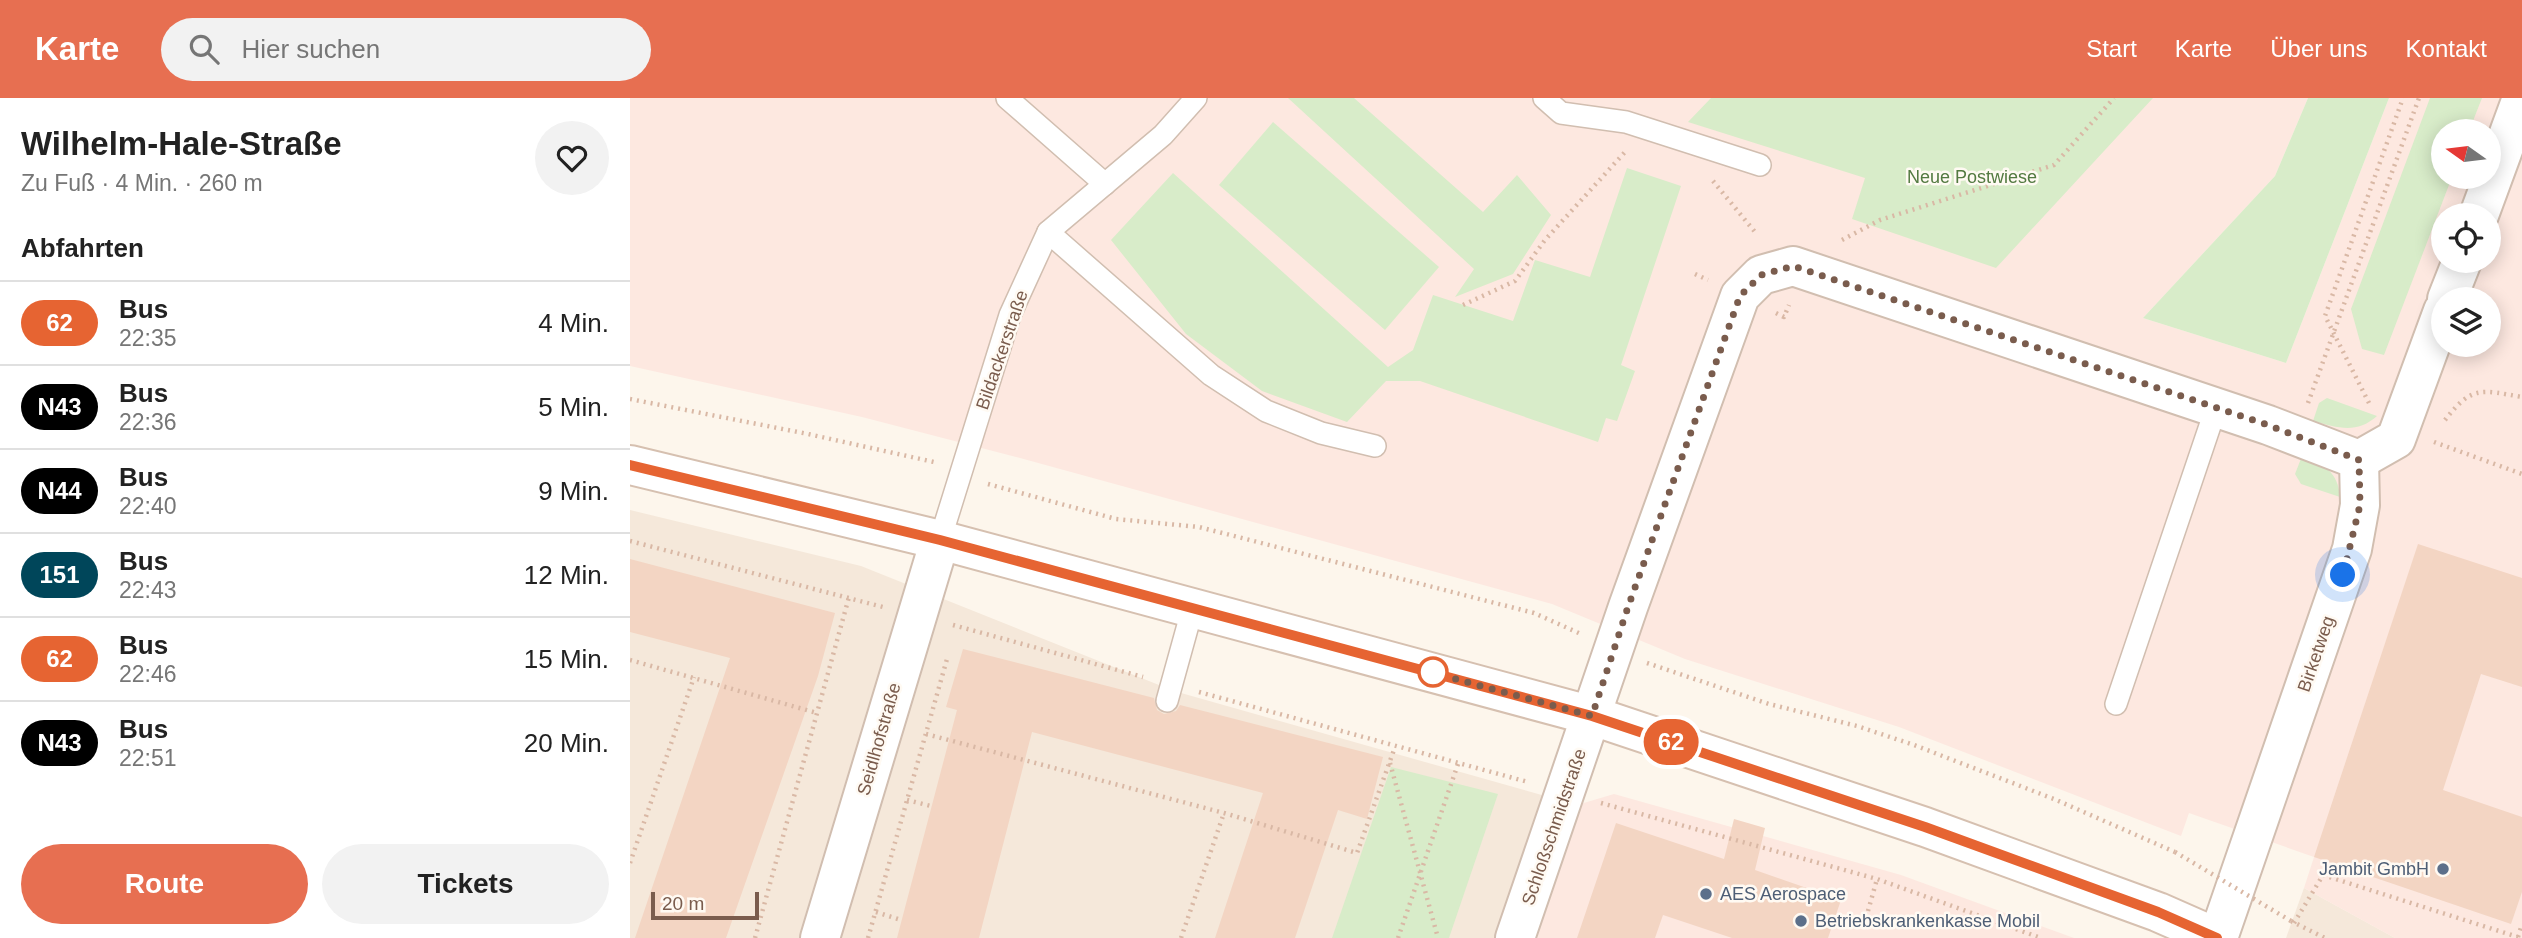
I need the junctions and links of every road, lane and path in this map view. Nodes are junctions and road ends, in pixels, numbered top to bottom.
1 (1007, 98) edge
2 (1544, 98) edge
3 (2114, 98) edge
4 (2403, 98) edge
5 (2419, 98) edge
6 (1194, 99) edge
7 (2522, 99) edge
8 (1626, 121) junction
9 (1626, 151) junction
10 (1638, 155) dead end
11 (1760, 165) dead end
12 (1710, 177) dead end
13 (1105, 184) junction
14 (2483, 203) edge
15 (1048, 232) junction
16 (1755, 232) dead end
17 (1842, 240) dead end
18 (1463, 305) dead end
19 (2333, 331) junction
20 (2431, 344) edge
21 (2522, 397) edge
22 (630, 400) edge
23 (2370, 405) dead end
24 (2216, 408) junction
25 (2297, 435) junction
26 (1375, 446) dead end
27 (2359, 460) junction
28 (630, 465) edge
29 (963, 472) junction
30 (2522, 474) edge
31 (940, 540) junction
32 (630, 541) edge
33 (849, 597) junction
34 (1193, 607) junction
35 (915, 615) junction
36 (956, 626) junction
37 (952, 639) dead end
38 (1614, 649) junction
39 (948, 653) dead end
40 (630, 660) edge
41 (1679, 676) dead end
42 (694, 677) junction
43 (1169, 693) junction
44 (2116, 704) dead end
45 (817, 713) junction
46 (1592, 716) junction
47 (926, 734) junction
48 (1395, 747) junction
49 (1390, 762) junction
50 (1458, 764) junction
51 (1567, 793) junction
52 (907, 800) junction
53 (931, 806) dead end
54 (1224, 813) junction
55 (630, 863) edge
56 (1420, 873) junction
57 (1877, 879) junction
58 (1868, 911) dead end
59 (876, 912) junction
60 (901, 920) dead end
61 (2292, 922) junction
62 (2522, 924) edge
63 (2520, 937) edge
64 (755, 938) edge
65 (820, 938) edge
66 (868, 938) edge
67 (1181, 938) edge
68 (1398, 938) edge
69 (1438, 938) edge
70 (1515, 938) edge
71 (2041, 938) edge
72 (2218, 938) edge
73 (2325, 938) edge

1 - 13 lane
2 - 8 lane
3 - 17 path
4 - 19 path
5 - 19 path
6 - 13 lane, Bildackerstraße
7 - 14 street
8 - 9 path
8 - 11 lane
9 - 10 path
9 - 18 path
12 - 16 path
13 - 15 lane, Bildackerstraße
15 - 26 lane
15 - 29 lane, Bildackerstraße
19 - 23 path
19 - 25 path
20 - 27 street
21 - 30 path
22 - 29 path
24 - 25 street
24 - 38 street
24 - 44 lane
25 - 27 street
27 - 72 street, Birketweg
28 - 31 street
29 - 31 lane, Bildackerstraße
29 - 38 path
31 - 34 street
31 - 35 street, Seidlhofstraße
32 - 33 path
33 - 35 path
33 - 45 path
34 - 43 lane
34 - 46 street
35 - 36 path
35 - 65 street, Seidlhofstraße
36 - 37 path
36 - 43 path
38 - 46 street
39 - 47 path
40 - 42 path
41 - 61 path, bridge
42 - 45 path
42 - 55 path
43 - 48 path
45 - 64 path
46 - 51 street, Schloßschmidstraße
46 - 72 street
47 - 52 path
47 - 54 path
48 - 49 path
48 - 50 path
49 - 54 path
49 - 56 path
50 - 51 path
50 - 56 path
51 - 57 path
51 - 70 street, Schloßschmidstraße
52 - 53 path
52 - 59 path
54 - 67 path
56 - 68 path
56 - 69 path
57 - 58 path
57 - 71 path
59 - 60 path
59 - 66 path
61 - 63 path
61 - 73 path
62 - 63 path

